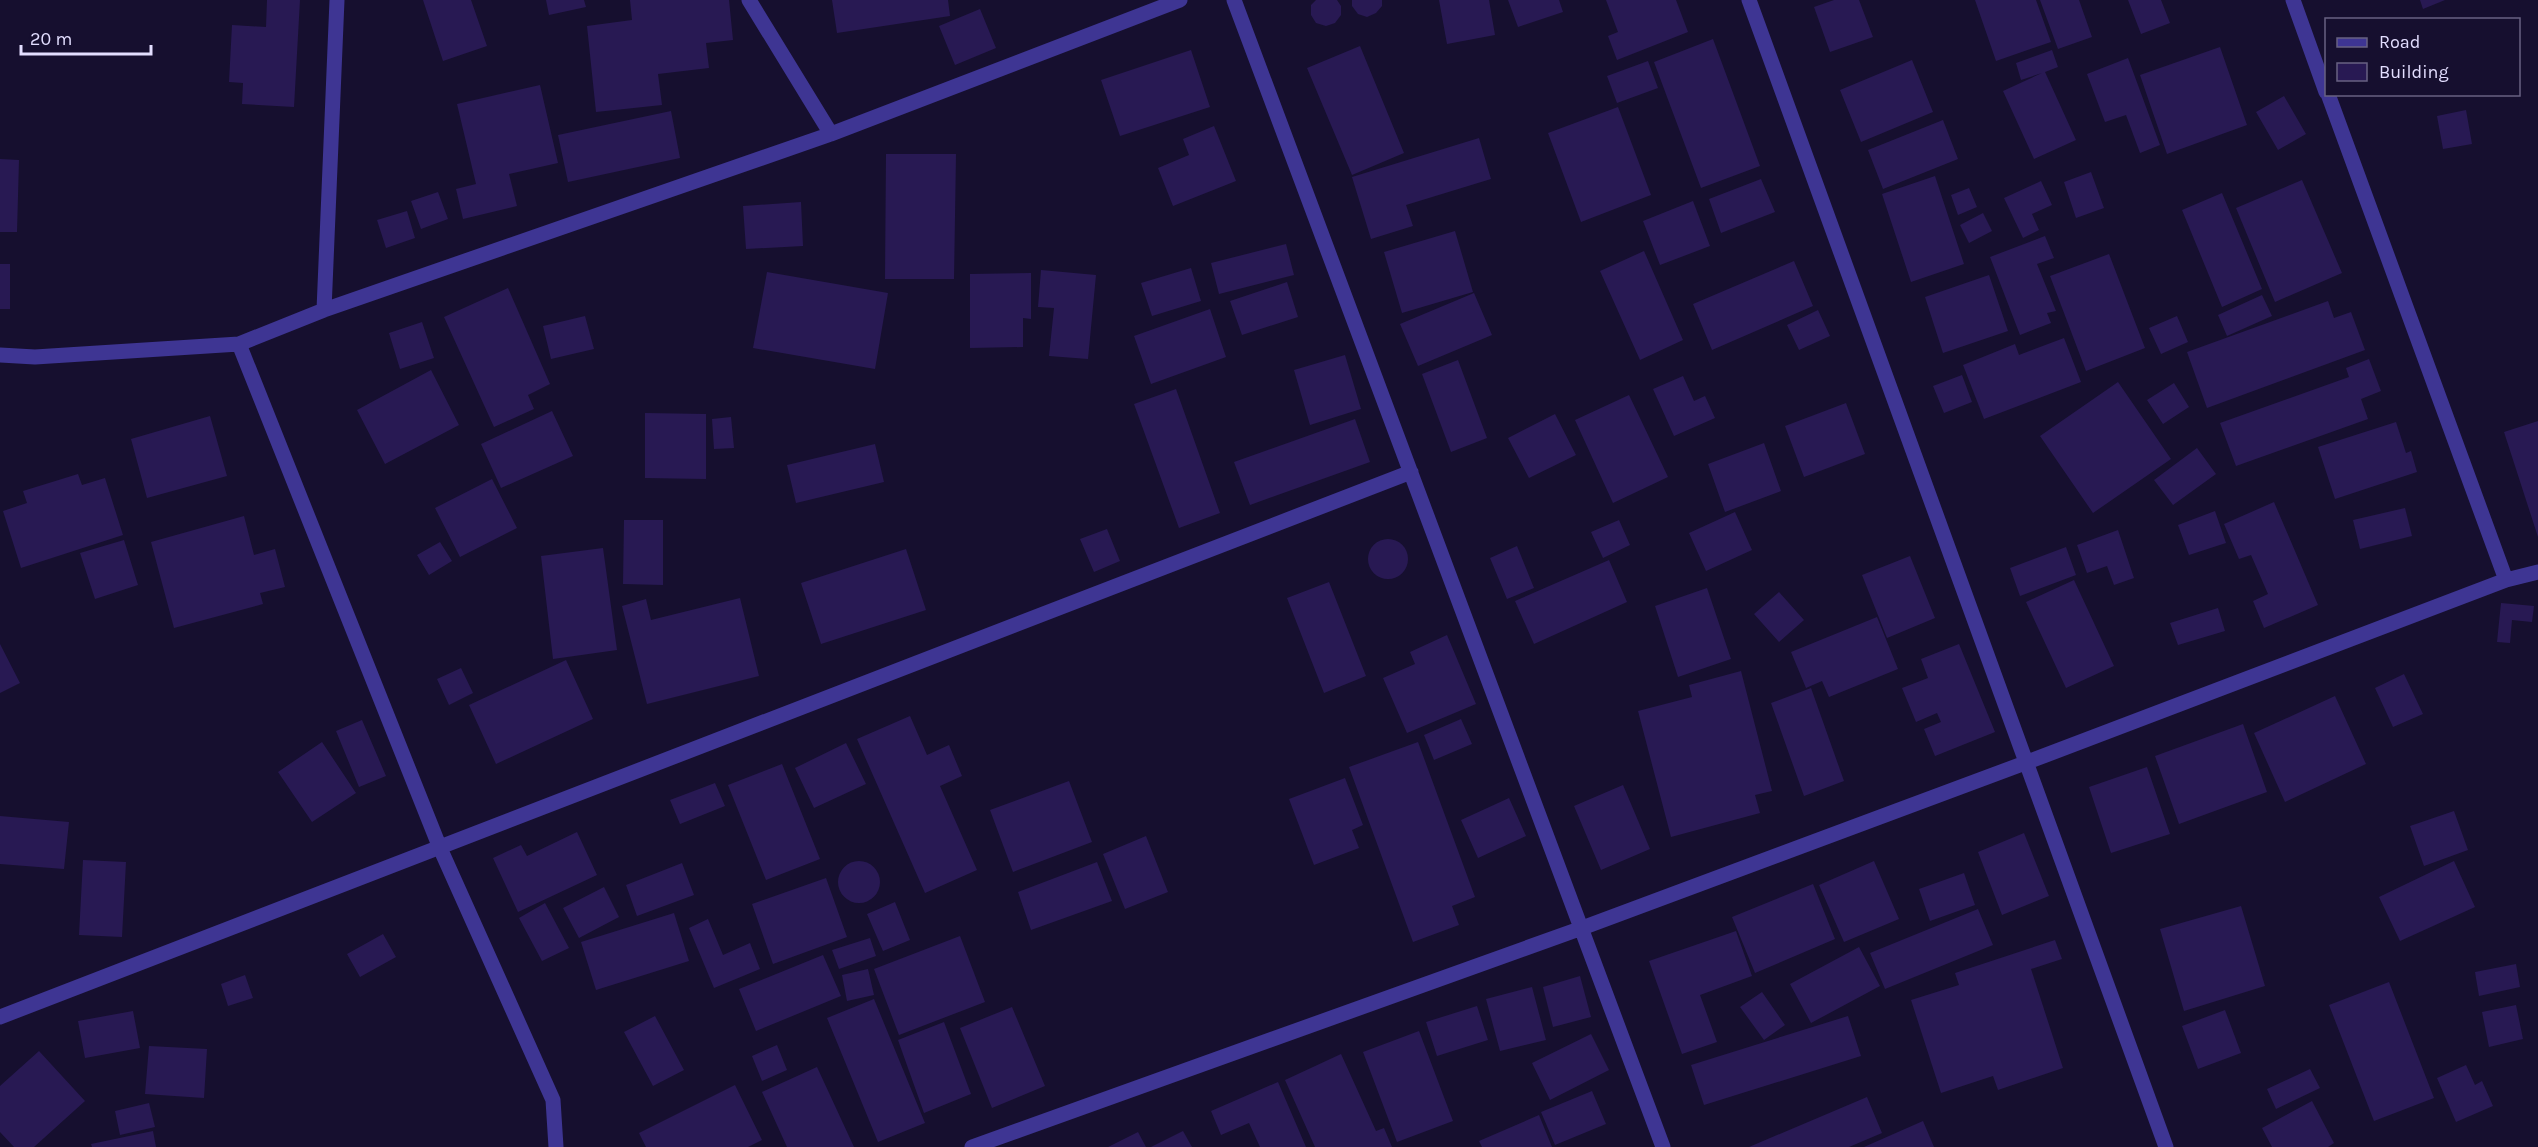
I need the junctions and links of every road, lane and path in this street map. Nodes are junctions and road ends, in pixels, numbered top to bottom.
1 (337, 0) edge
2 (749, 0) edge
3 (1180, 0) edge
4 (1234, 0) edge
5 (1749, 0) edge
6 (2293, 0) edge
7 (2325, 88) edge
8 (2328, 96) edge
9 (831, 134) junction
10 (324, 310) junction
11 (239, 344) junction
12 (0, 355) edge
13 (1411, 472) junction
14 (2538, 572) edge
15 (2506, 580) junction
16 (2025, 763) junction
17 (440, 848) junction
18 (1582, 928) junction
19 (0, 1017) edge
20 (556, 1147) edge
21 (972, 1147) edge
22 (1664, 1147) edge
23 (2166, 1147) edge

1 - 10 street
2 - 9 street
3 - 9 street
4 - 13 street
5 - 16 street
6 - 7 street
8 - 15 street
9 - 10 street
10 - 11 street
11 - 12 street
11 - 17 street
13 - 17 street
13 - 18 street
14 - 15 street
15 - 16 street
16 - 18 street
16 - 23 street
17 - 19 street
17 - 20 street
18 - 21 street
18 - 22 street

